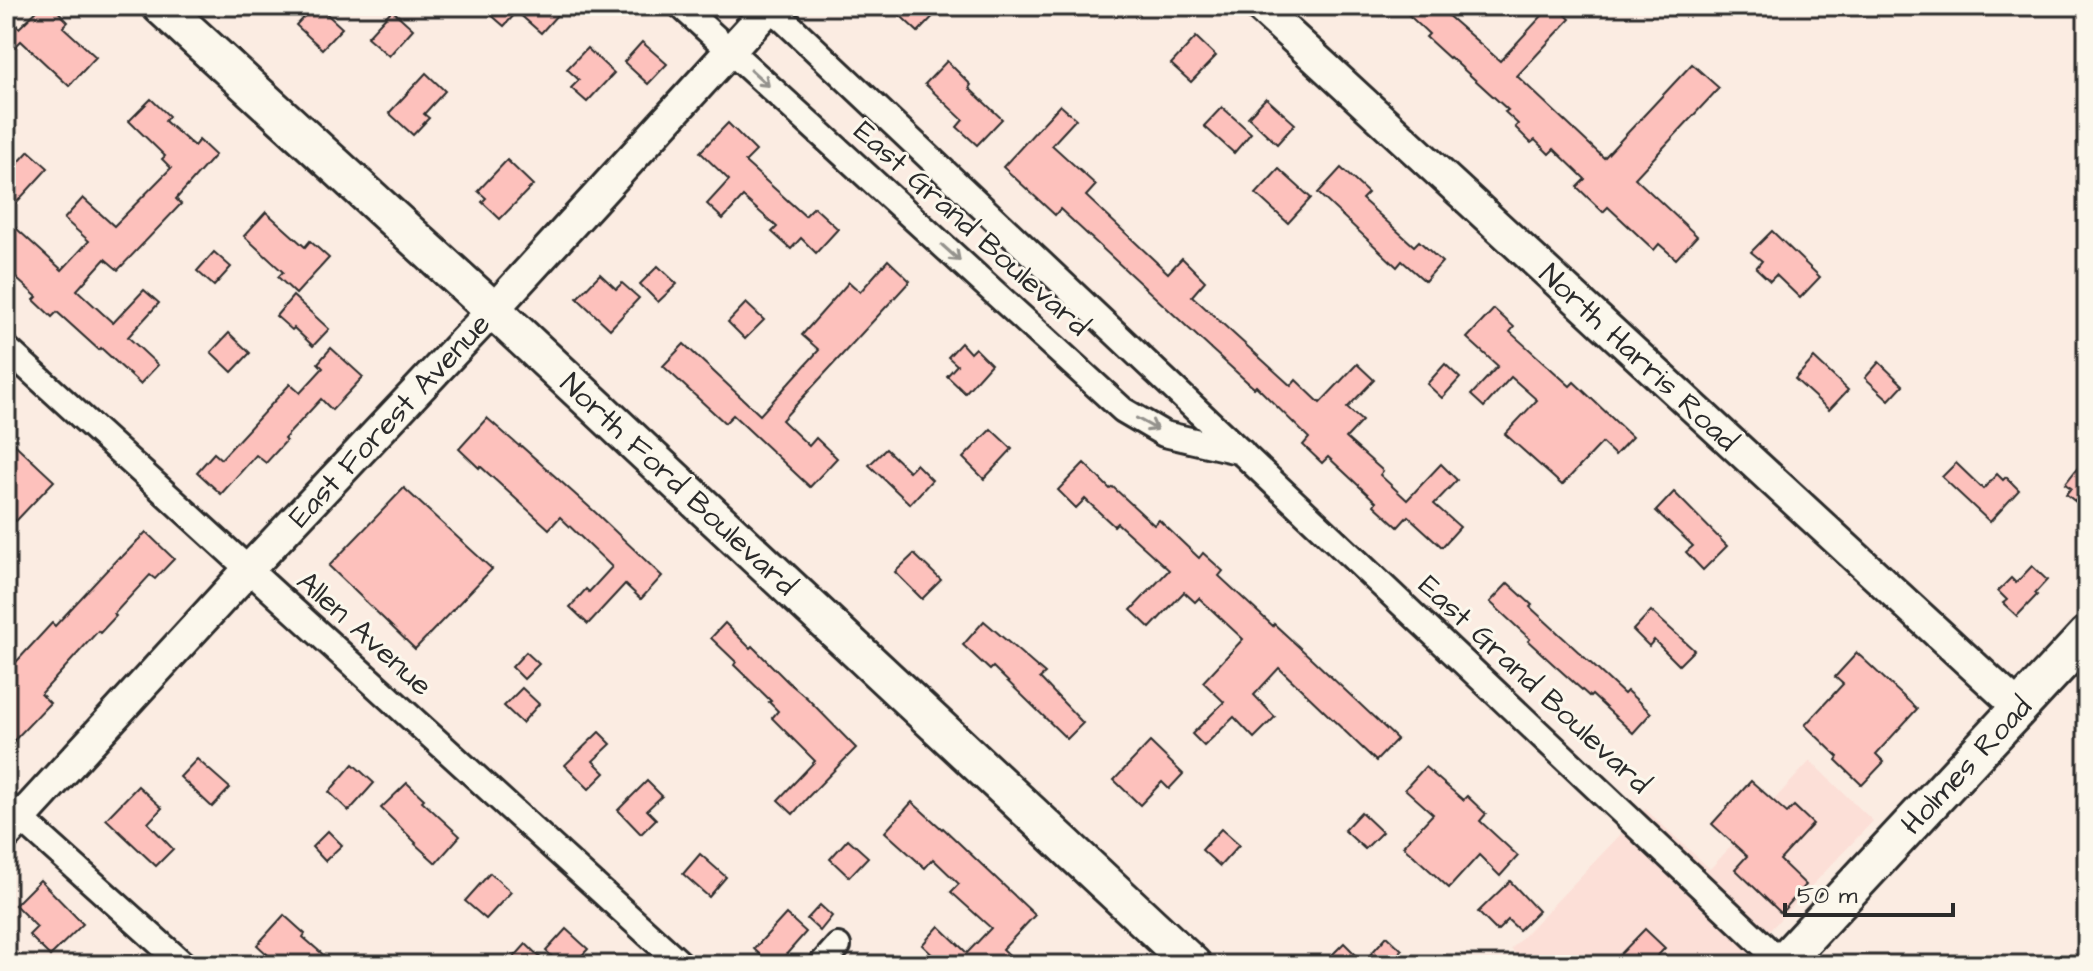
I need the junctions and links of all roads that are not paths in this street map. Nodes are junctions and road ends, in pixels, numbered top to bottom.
1 (161, 6) edge
2 (681, 6) edge
3 (770, 6) edge
4 (1259, 6) edge
5 (730, 50) junction
6 (493, 310) junction
7 (6, 348) edge
8 (1244, 453) junction
9 (248, 570) junction
10 (2087, 635) edge
11 (2019, 708) junction
12 (11, 819) edge
13 (838, 946) dead end
14 (1782, 964) edge
15 (184, 965) edge
16 (682, 965) edge
17 (821, 965) edge
18 (1193, 965) edge

1 - 6 main road, North Ford Boulevard
2 - 5 street, East Grand Boulevard
3 - 5 street, East Forest Avenue
3 - 8 street, East Grand Boulevard
4 - 11 street, North Harris Road
5 - 6 street, East Forest Avenue
5 -> 8 street, East Grand Boulevard
6 - 9 street, East Forest Avenue
6 - 18 main road, North Ford Boulevard
7 - 9 street, Allen Avenue
8 - 14 street, East Grand Boulevard
9 - 12 street, East Forest Avenue
9 - 16 street, Allen Avenue
10 - 11 main road, Holmes Road
11 - 14 main road, Holmes Road
12 - 15 street
13 - 17 street

